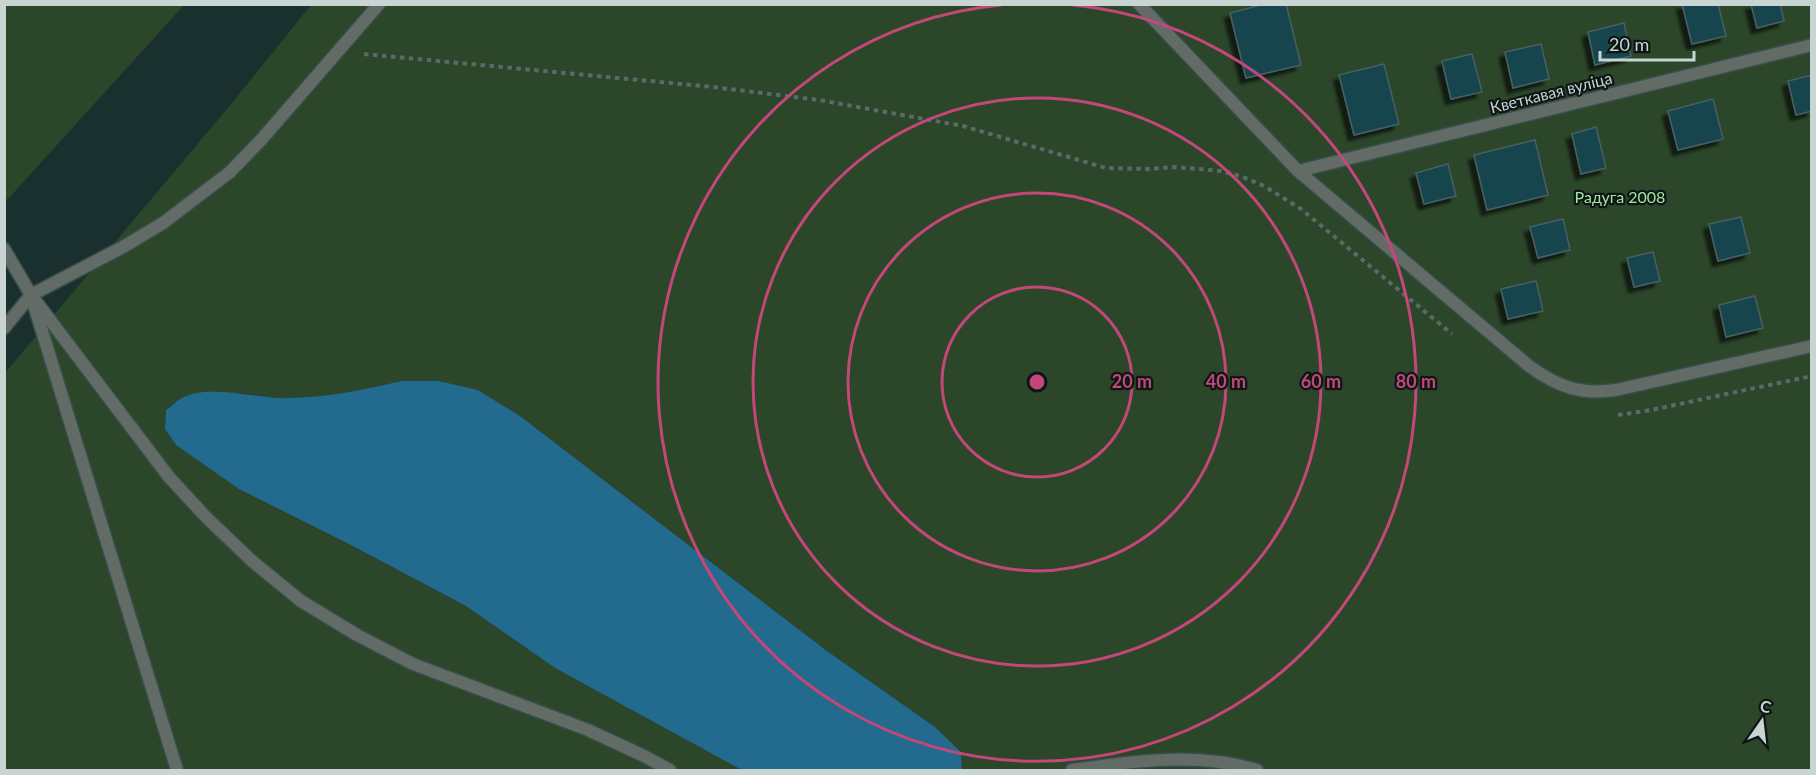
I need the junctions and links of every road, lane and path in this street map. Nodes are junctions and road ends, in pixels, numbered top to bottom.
1 (379, 4) edge
2 (1139, 4) edge
3 (1812, 45) edge
4 (340, 52) junction
5 (1298, 171) junction
6 (4, 249) edge
7 (32, 295) junction
8 (4, 327) edge
9 (1455, 336) dead end
10 (1812, 346) edge
11 (1812, 376) edge
12 (1614, 415) dead end
13 (177, 771) edge
14 (670, 771) edge
15 (1072, 771) edge
16 (1257, 771) edge

1 - 4 street
2 - 5 street
3 - 5 street, Кветкавая вуліца
4 - 7 street
4 - 9 path
5 - 10 street
6 - 7 street
7 - 8 street
7 - 13 street
7 - 14 street
11 - 12 path
15 - 16 street

